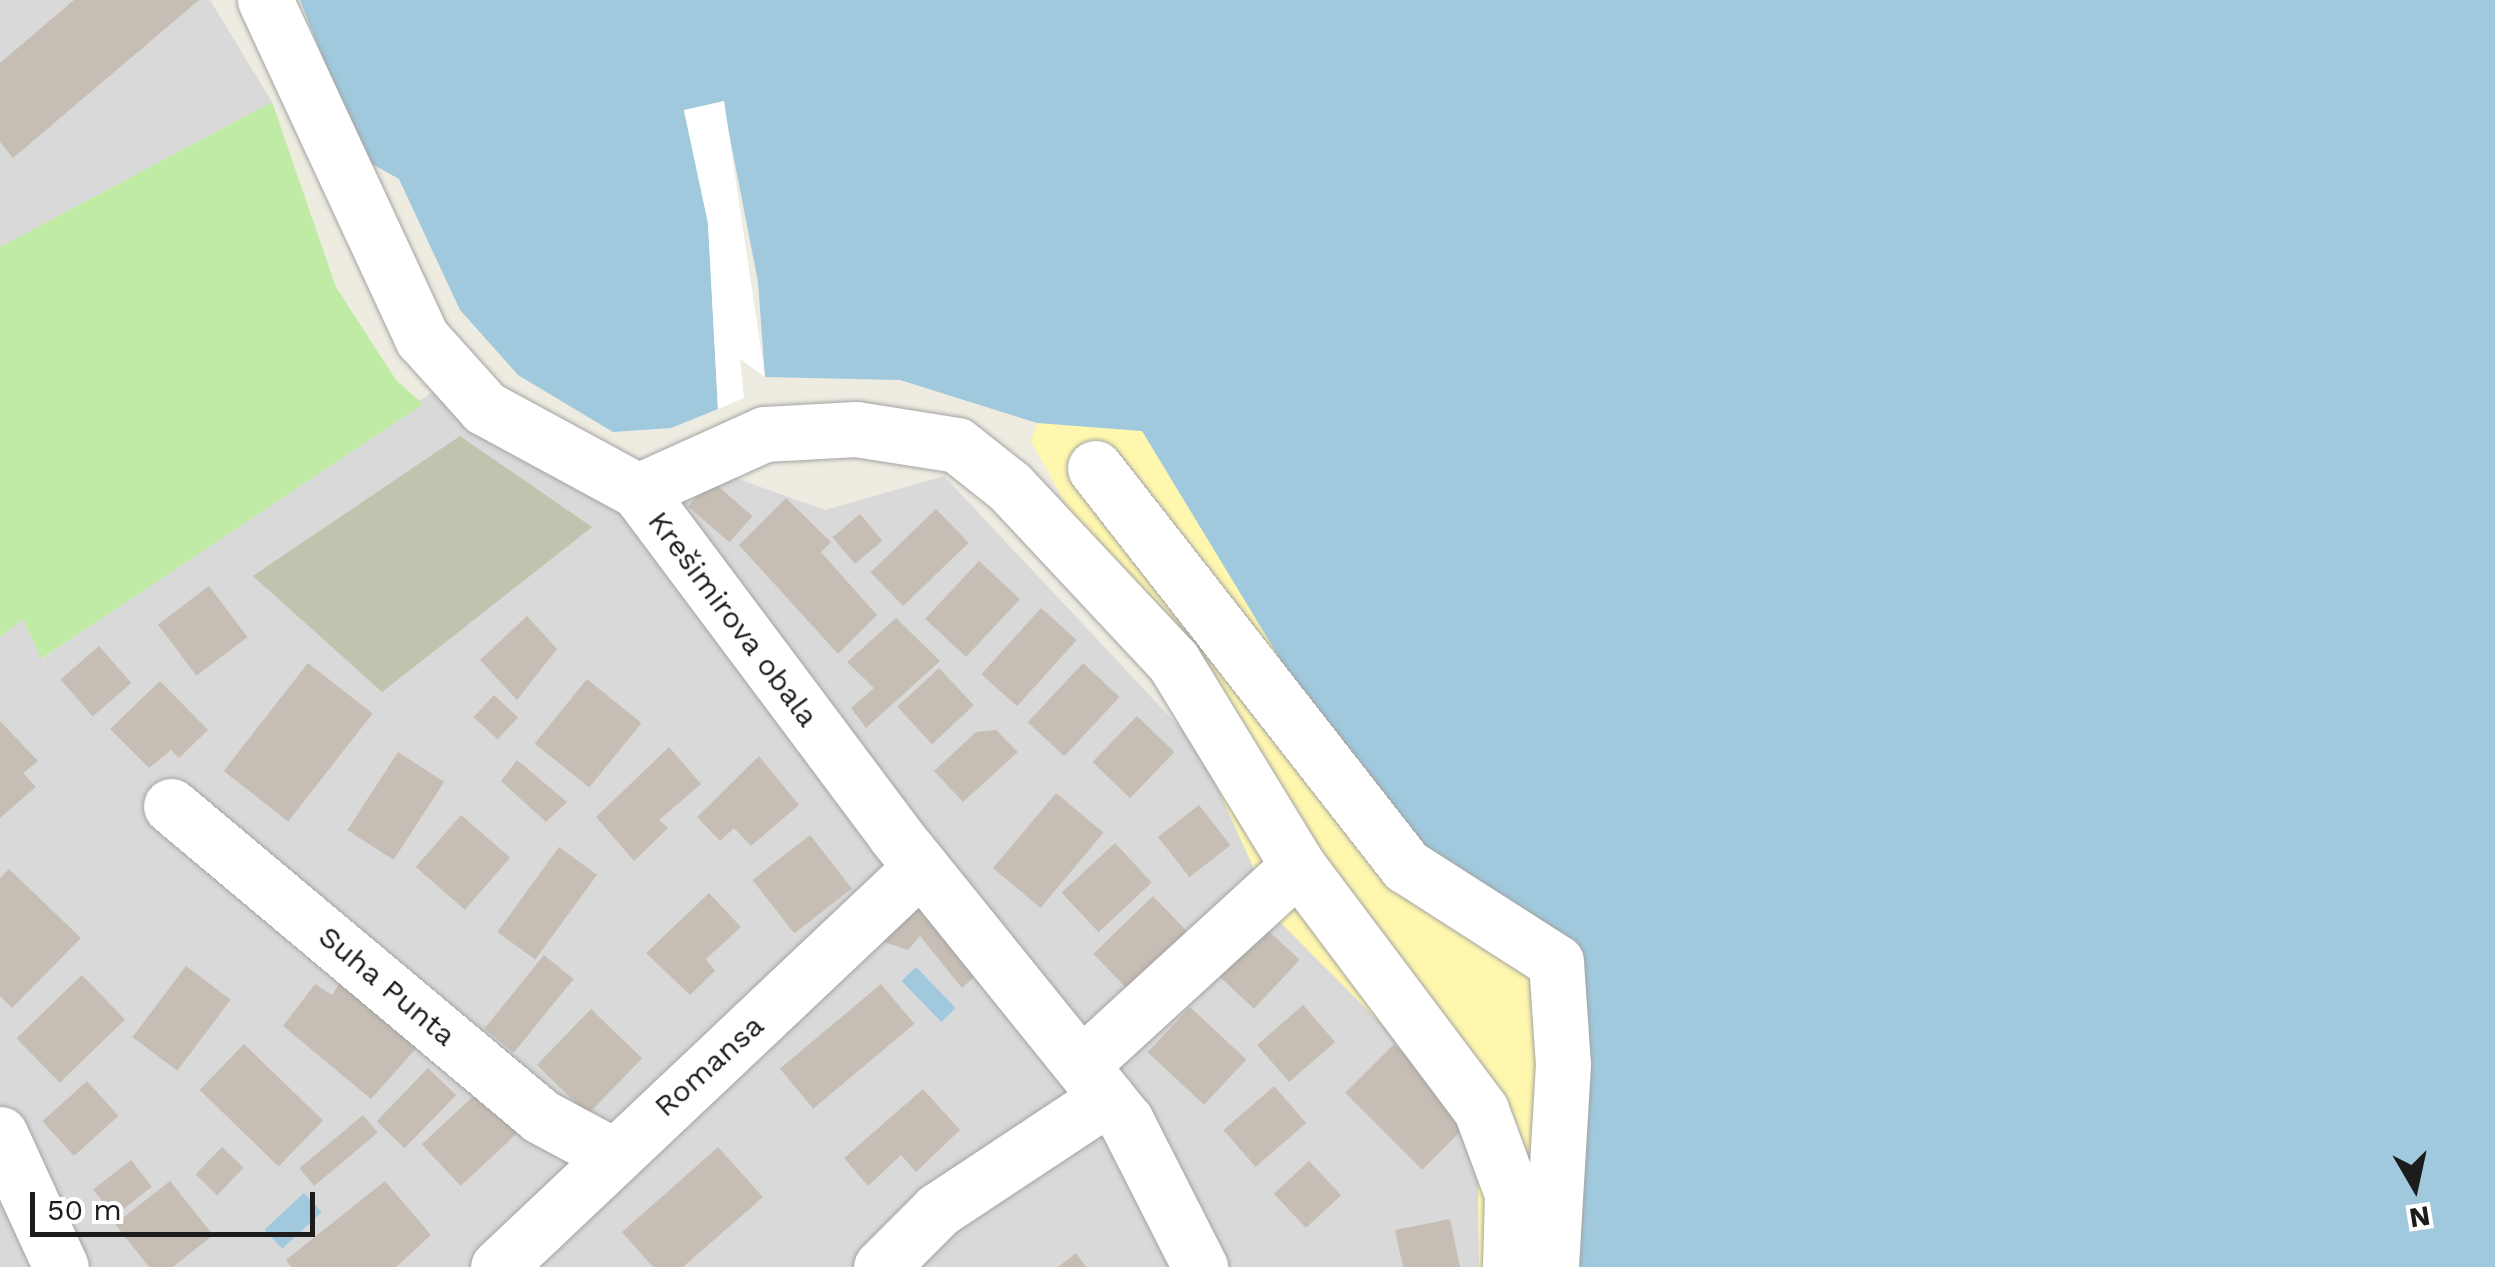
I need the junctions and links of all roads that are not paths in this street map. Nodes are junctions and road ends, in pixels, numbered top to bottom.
1 (265, 0) edge
2 (1095, 468) dead end
3 (638, 491) junction
4 (171, 806) dead end
5 (1298, 866) junction
6 (921, 868) junction
7 (1094, 1082) junction
8 (0, 1134) edge
9 (611, 1154) junction
10 (61, 1267) edge
11 (498, 1267) edge
12 (881, 1267) edge
13 (1200, 1267) edge
14 (1510, 1267) edge
15 (1551, 1267) edge

1 - 3 street, Krešimirova obala
2 - 15 street
3 - 5 street
3 - 6 street, Krešimirova obala
4 - 9 street, Suha Punta
5 - 7 street
5 - 14 street
6 - 7 street, Krešimirova obala
6 - 9 street, Romansa
7 - 12 street
7 - 13 street, Krešimirova obala
8 - 10 street
9 - 11 street, Romansa

